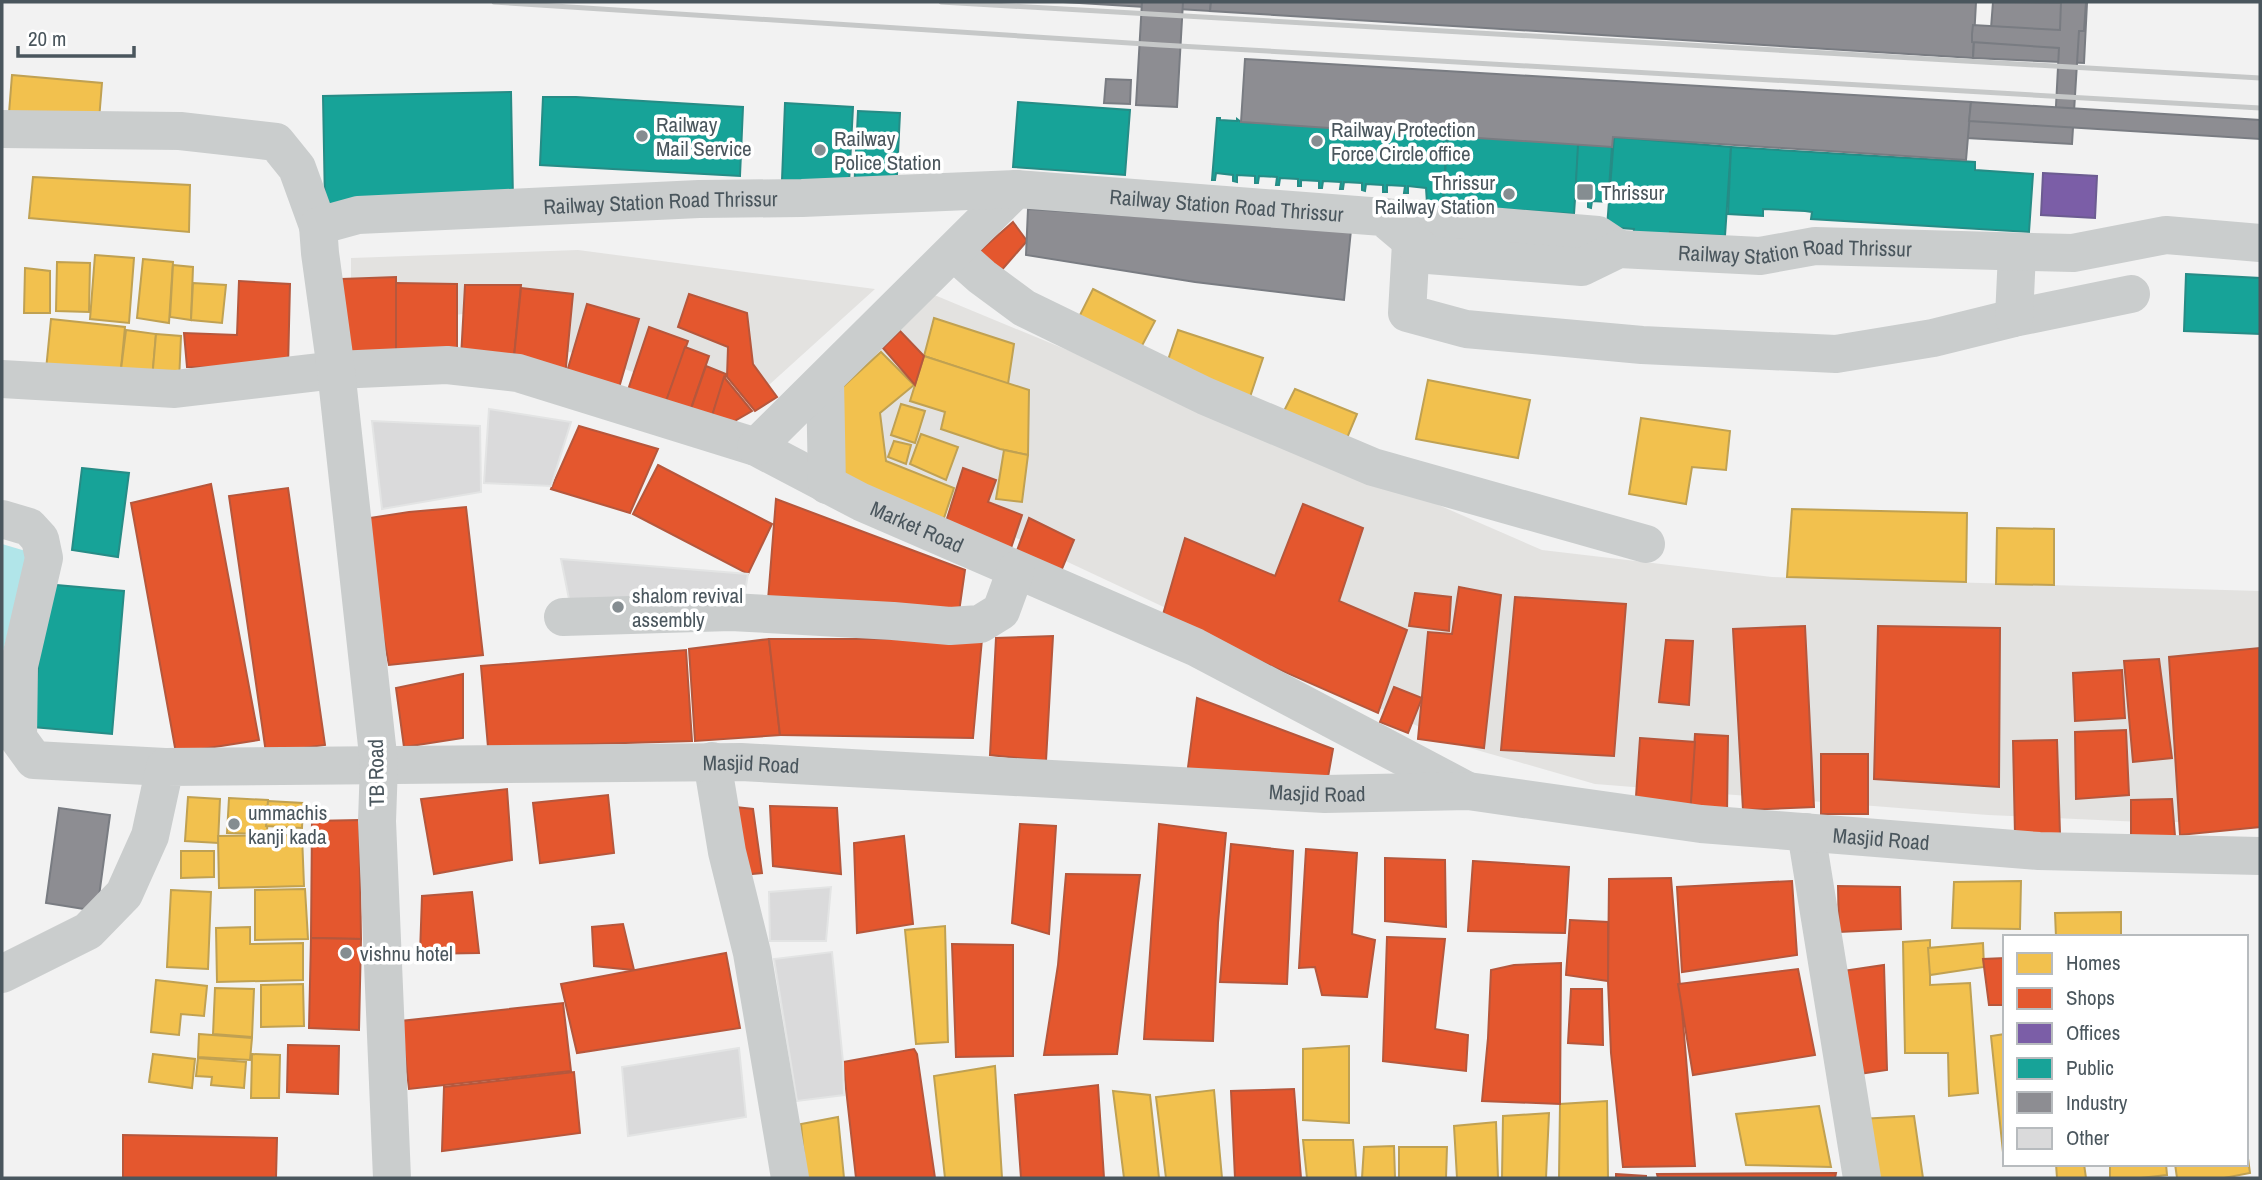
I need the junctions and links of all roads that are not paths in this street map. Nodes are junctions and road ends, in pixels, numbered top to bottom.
1 (2, 129) edge
2 (1017, 189) junction
3 (1383, 217) junction
4 (318, 226) junction
5 (1411, 243) junction
6 (2260, 243) edge
7 (1619, 249) junction
8 (954, 252) junction
9 (2017, 253) junction
10 (2131, 294) dead end
11 (2014, 318) junction
12 (337, 370) junction
13 (2, 379) edge
14 (825, 380) junction
15 (756, 447) junction
16 (827, 485) junction
17 (2, 519) edge
18 (1646, 544) dead end
19 (1016, 570) junction
20 (563, 617) dead end
21 (712, 761) junction
22 (379, 764) junction
23 (165, 767) junction
24 (1468, 791) junction
25 (1806, 832) junction
26 (2258, 858) edge
27 (2, 974) edge
28 (392, 1178) edge
29 (790, 1178) edge
30 (1862, 1178) edge

1 - 4 street
2 - 3 street, Railway Station Road Thrissur
2 - 4 street, Railway Station Road Thrissur
2 - 8 street
3 - 5 street, Railway Station Road Thrissur
3 - 7 street
4 - 12 street
5 - 7 street, Railway Station Road Thrissur
5 - 11 street
6 - 9 street, Railway Station Road Thrissur
7 - 9 street, Railway Station Road Thrissur
8 - 14 street
8 - 18 street
9 - 11 street
10 - 11 street
12 - 13 street, Market Road
12 - 15 street, Market Road
12 - 22 street, TB Road
14 - 15 street
14 - 16 street
15 - 16 street, Market Road
16 - 19 street, Market Road
17 - 23 street, Masjid Road
19 - 20 street
19 - 24 street, Market Road
21 - 22 street, Masjid Road
21 - 24 street, Masjid Road
21 - 29 street
22 - 23 street, Masjid Road
22 - 28 street, TB Road
23 - 27 street
24 - 25 street, Masjid Road
25 - 26 street, Masjid Road
25 - 30 street

